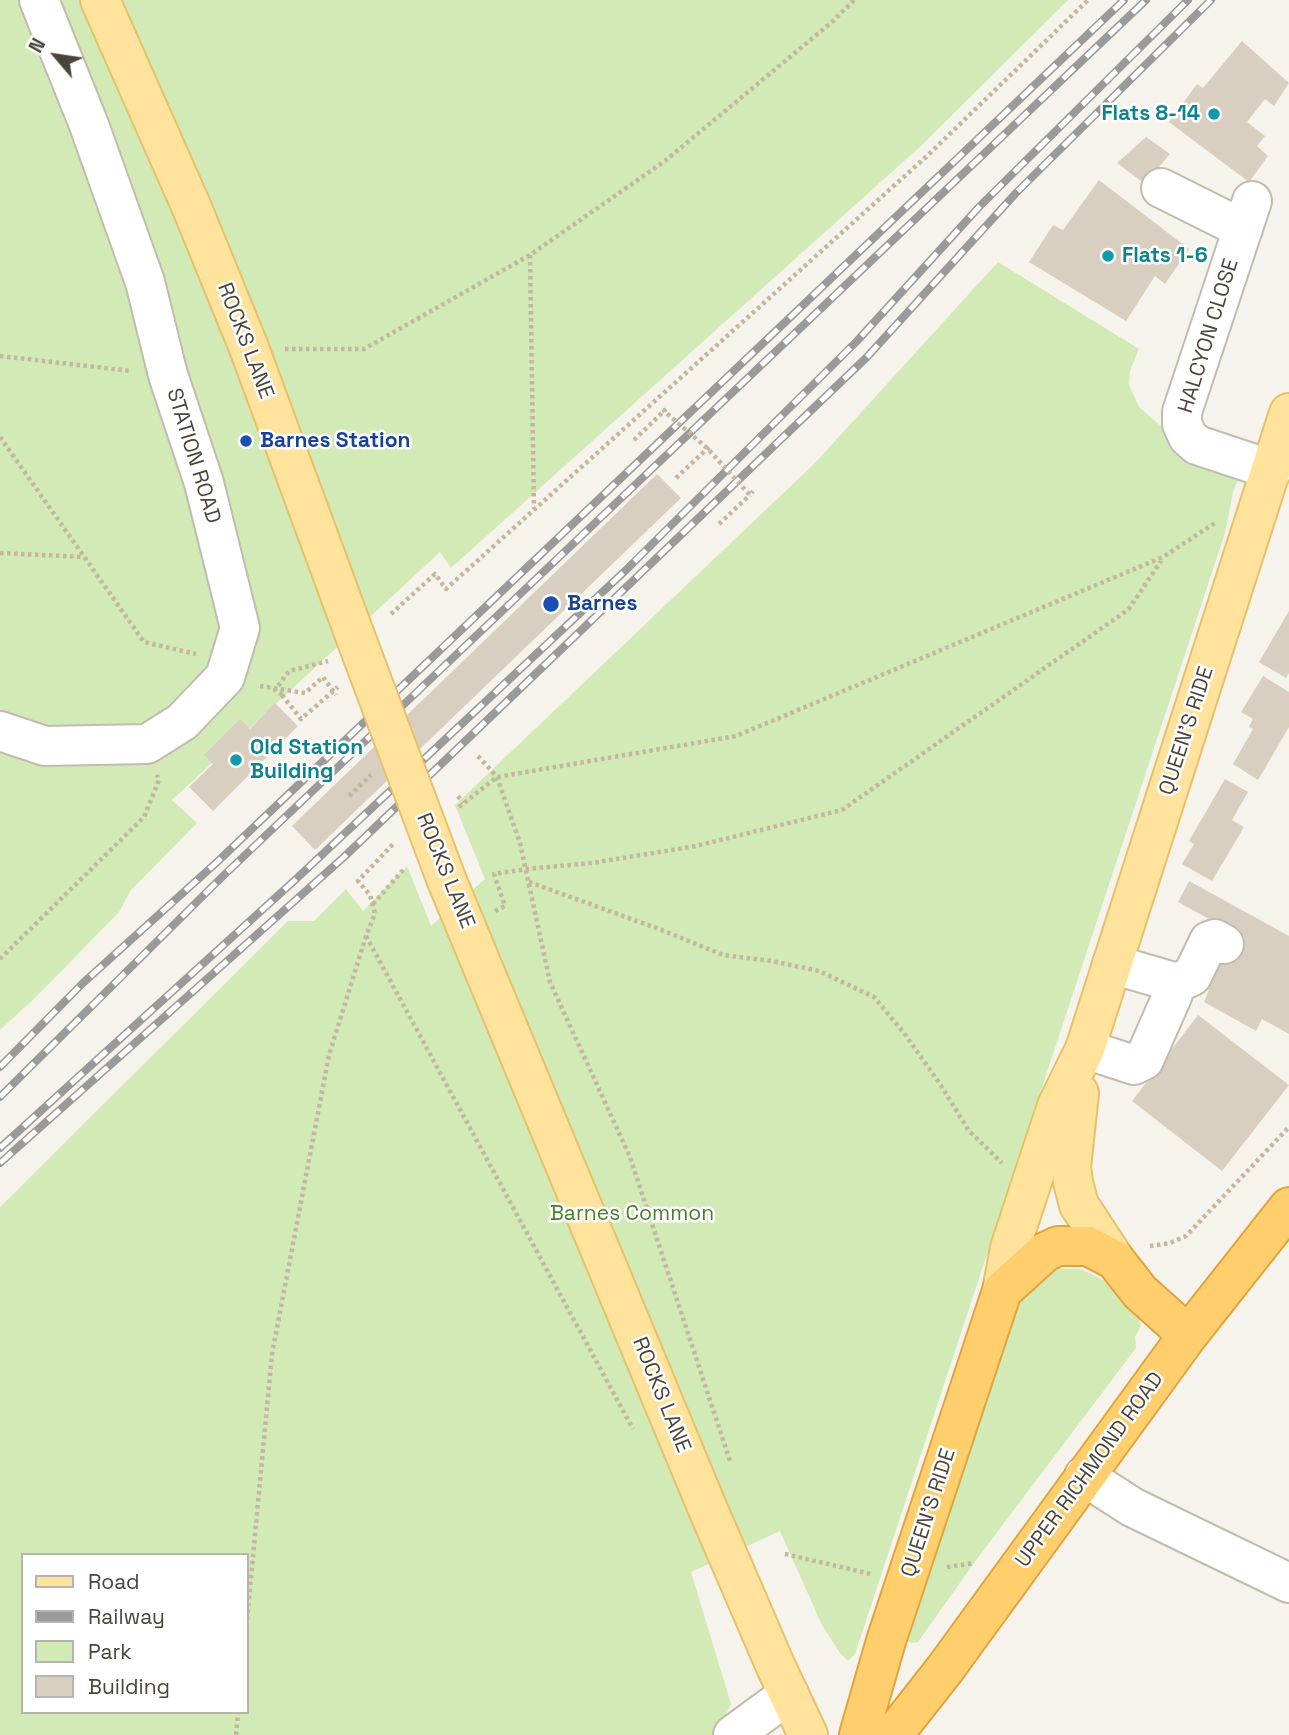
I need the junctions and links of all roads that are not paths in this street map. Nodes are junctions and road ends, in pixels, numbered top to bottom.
1 (39, 0) edge
2 (100, 0) edge
3 (1161, 188) dead end
4 (1289, 413) edge
5 (1279, 459) edge
6 (0, 731) edge
7 (1224, 944) dead end
8 (1112, 964) junction
9 (1173, 985) junction
10 (1086, 1049) junction
11 (1289, 1207) edge
12 (1129, 1252) junction
13 (1002, 1291) junction
14 (1188, 1335) junction
15 (1084, 1476) junction
16 (1289, 1583) edge
17 (789, 1694) junction
18 (733, 1735) edge
19 (808, 1735) edge
20 (859, 1735) edge
21 (893, 1735) edge

1 - 6 street, STATION ROAD
2 - 17 main road, ROCKS LANE, bridge
3 - 5 street, HALCYON CLOSE
4 - 5 main road, QUEEN'S RIDE
5 - 8 main road, QUEEN'S RIDE
7 - 9 street
8 - 9 street
8 - 10 main road, QUEEN'S RIDE
9 - 10 street
10 - 12 main road, QUEEN'S RIDE
10 - 13 main road, QUEEN'S RIDE
11 - 14 highway, UPPER RICHMOND ROAD
12 - 13 highway, QUEEN'S RIDE
12 - 14 highway, QUEEN'S RIDE
13 - 20 highway, QUEEN'S RIDE
14 - 15 highway, UPPER RICHMOND ROAD
15 - 16 street
15 - 21 highway, UPPER RICHMOND ROAD
17 - 18 street
17 - 19 main road, ROCKS LANE

